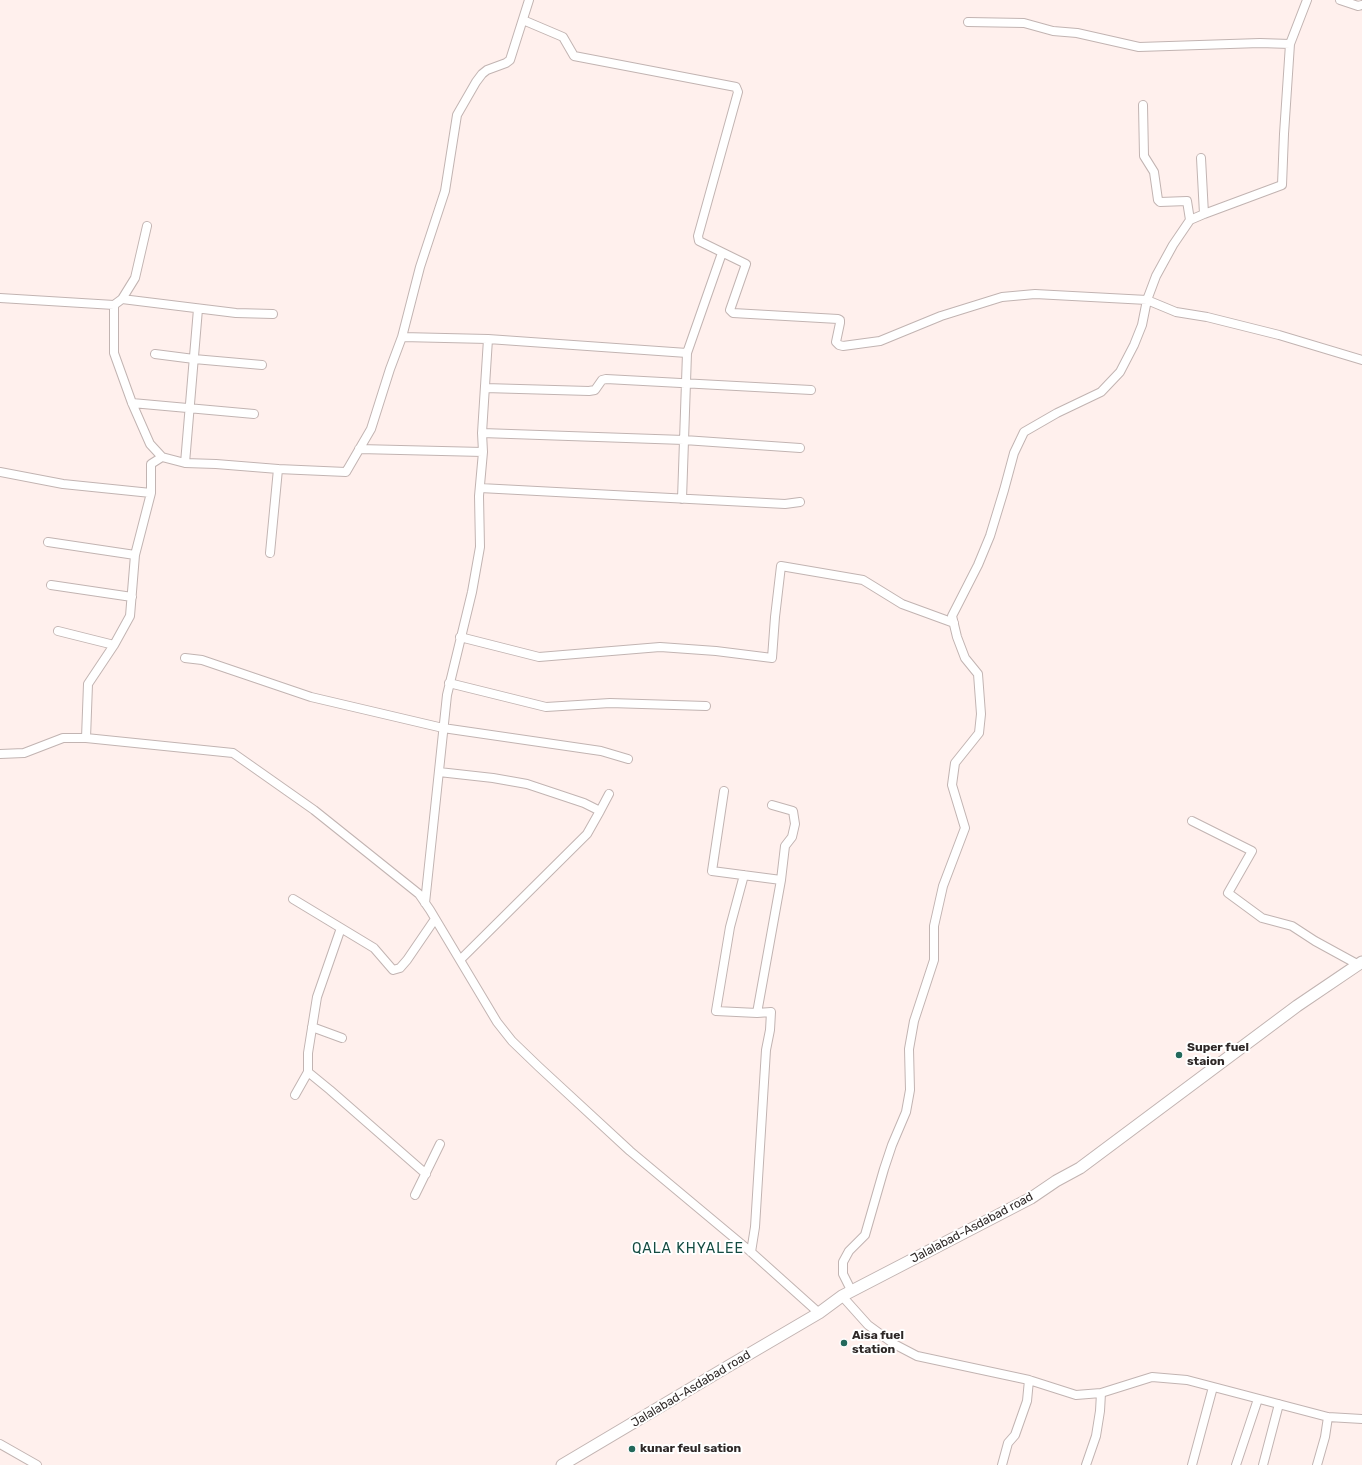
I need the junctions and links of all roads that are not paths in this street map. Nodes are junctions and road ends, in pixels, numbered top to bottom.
1 (530, 0) edge
2 (1308, 0) edge
3 (1340, 0) edge
4 (1362, 5) edge
5 (524, 20) junction
6 (968, 22) dead end
7 (1290, 44) junction
8 (1142, 105) dead end
9 (1201, 158) dead end
10 (1204, 214) junction
11 (1190, 220) junction
12 (147, 226) dead end
13 (722, 253) junction
14 (0, 298) edge
15 (122, 299) junction
16 (1147, 300) junction
17 (114, 305) junction
18 (198, 309) junction
19 (273, 314) dead end
20 (402, 337) junction
21 (488, 339) junction
22 (687, 352) junction
23 (155, 354) dead end
24 (194, 359) junction
25 (1362, 360) edge
26 (262, 365) dead end
27 (686, 383) junction
28 (485, 388) junction
29 (811, 390) dead end
30 (132, 403) junction
31 (190, 408) junction
32 (254, 414) dead end
33 (482, 432) junction
34 (684, 440) junction
35 (800, 448) dead end
36 (359, 449) junction
37 (483, 452) junction
38 (162, 457) junction
39 (185, 463) junction
40 (278, 469) junction
41 (0, 472) edge
42 (480, 488) junction
43 (150, 493) junction
44 (682, 499) junction
45 (800, 502) dead end
46 (48, 542) dead end
47 (270, 553) dead end
48 (135, 555) junction
49 (51, 585) dead end
50 (132, 597) junction
51 (954, 623) junction
52 (58, 631) dead end
53 (460, 637) junction
54 (114, 645) junction
55 (185, 658) dead end
56 (449, 683) junction
57 (706, 706) dead end
58 (443, 728) junction
59 (86, 738) junction
60 (0, 754) edge
61 (628, 759) dead end
62 (439, 772) junction
63 (724, 791) dead end
64 (609, 794) dead end
65 (772, 805) dead end
66 (600, 811) junction
67 (1192, 821) dead end
68 (744, 875) junction
69 (780, 880) junction
70 (293, 899) dead end
71 (425, 902) junction
72 (435, 919) junction
73 (341, 928) junction
74 (460, 960) junction
75 (1360, 963) edge
76 (757, 1013) junction
77 (312, 1026) junction
78 (342, 1038) dead end
79 (308, 1072) junction
80 (295, 1095) dead end
81 (440, 1144) dead end
82 (426, 1174) junction
83 (415, 1196) dead end
84 (751, 1252) junction
85 (847, 1293) junction
86 (819, 1313) junction
87 (1029, 1380) junction
88 (1213, 1387) junction
89 (1101, 1393) junction
90 (1258, 1399) junction
91 (1279, 1404) junction
92 (1328, 1417) junction
93 (1362, 1419) edge
94 (0, 1444) edge
95 (37, 1465) edge
96 (562, 1465) edge
97 (1002, 1465) edge
98 (1086, 1465) edge
99 (1192, 1465) edge
100 (1236, 1465) edge
101 (1262, 1465) edge
102 (1317, 1465) edge

1 - 5 street
2 - 7 street
3 - 4 street
5 - 13 street
5 - 20 street
6 - 7 street
7 - 10 street
8 - 11 street
9 - 10 street
10 - 11 street
11 - 16 street
12 - 15 street
13 - 16 street
13 - 22 street
14 - 17 street
15 - 17 street
15 - 18 street
16 - 25 street
16 - 51 street
17 - 30 street
18 - 19 street
18 - 24 street
20 - 21 street
20 - 36 street
21 - 22 street
21 - 28 street
22 - 27 street
23 - 24 street
24 - 26 street
24 - 31 street
27 - 28 street
27 - 29 street
27 - 34 street
28 - 33 street
30 - 31 street
30 - 38 street
31 - 32 street
31 - 39 street
33 - 34 street
33 - 37 street
34 - 35 street
34 - 44 street
36 - 37 street
36 - 40 street
37 - 42 street
38 - 39 street
38 - 43 street
39 - 40 street
40 - 47 street
41 - 43 street
42 - 44 street
42 - 53 street
43 - 48 street
44 - 45 street
46 - 48 street
48 - 50 street
49 - 50 street
50 - 54 street
51 - 53 street
51 - 85 street
52 - 54 street
53 - 56 street
54 - 59 street
55 - 58 street
56 - 57 street
56 - 58 street
58 - 61 street
58 - 62 street
59 - 60 street
59 - 71 street
62 - 66 street
62 - 71 street
63 - 68 street
64 - 66 street
65 - 69 street
66 - 74 street
67 - 75 street
68 - 69 street
68 - 76 street
69 - 76 street
70 - 73 street
71 - 72 street
72 - 73 street
72 - 74 street
73 - 77 street
74 - 84 street
75 - 85 main road, Jalalabad-Asdabad road
76 - 84 street
77 - 78 street
77 - 79 street
79 - 80 street
79 - 82 street
81 - 82 street
82 - 83 street
84 - 86 street
85 - 86 main road, Jalalabad-Asdabad road
85 - 87 street
86 - 96 main road, Jalalabad-Asdabad road
87 - 89 street
87 - 97 street
88 - 89 street
88 - 90 street
88 - 99 street
89 - 98 street
90 - 91 street
90 - 100 street
91 - 92 street
91 - 101 street
92 - 93 street
92 - 102 street
94 - 95 street

